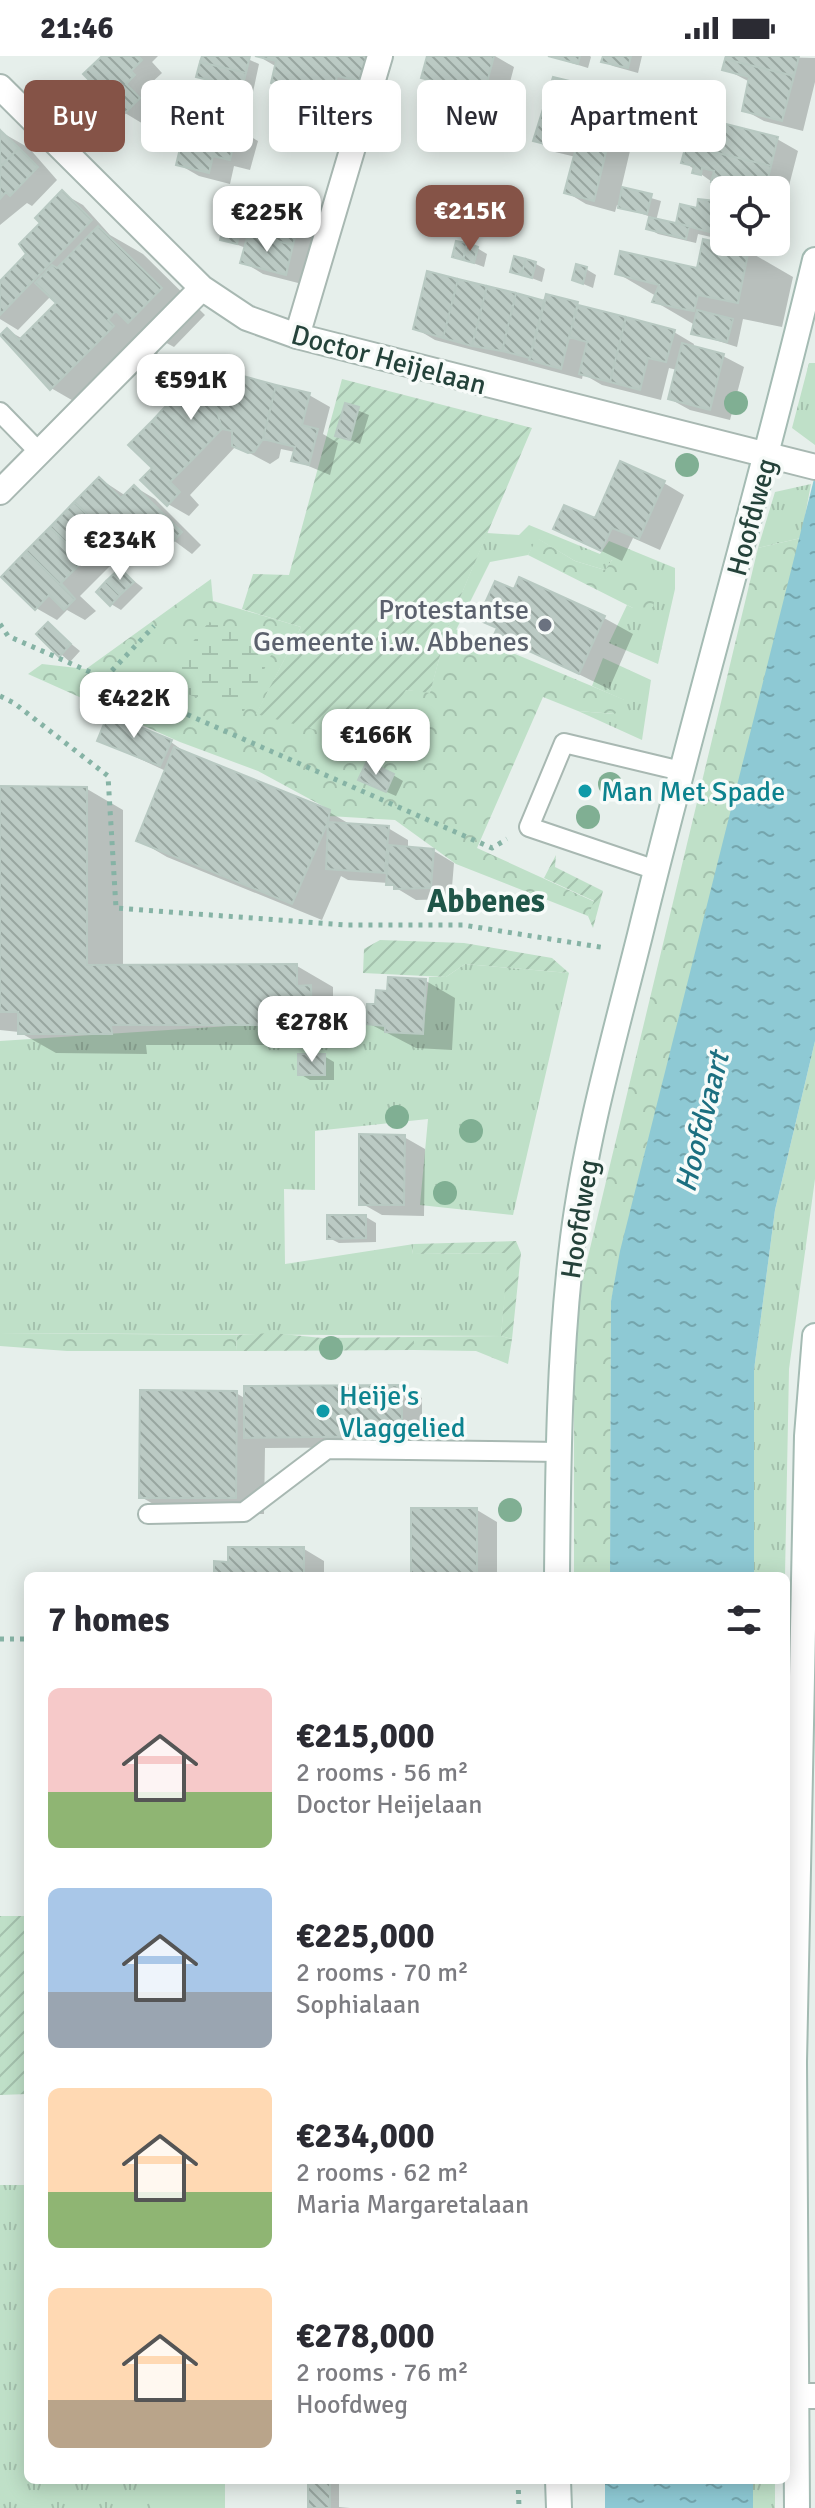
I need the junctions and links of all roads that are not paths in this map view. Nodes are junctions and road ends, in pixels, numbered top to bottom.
1 (380, 56) edge
2 (0, 87) edge
3 (815, 260) edge
4 (202, 288) junction
5 (297, 336) junction
6 (0, 412) edge
7 (39, 452) junction
8 (768, 458) junction
9 (810, 466) edge
10 (0, 492) edge
11 (681, 771) junction
12 (656, 870) junction
13 (815, 1336) edge
14 (559, 1452) junction
15 (148, 1514) dead end
16 (557, 1572) edge
17 (806, 2396) edge
18 (558, 2484) edge
19 (559, 2508) edge
20 (797, 2508) edge

1 - 5 street
2 - 4 street, Doctor Heijelaan
3 - 8 street, Hoofdweg
4 - 5 street, Doctor Heijelaan
4 - 7 street
5 - 8 street, Doctor Heijelaan
6 - 7 lane
7 - 10 street
8 - 9 street, Doctor Heijelaan
8 - 11 street, Hoofdweg
11 - 12 street, Hoofdweg
11 - 12 lane
12 - 14 street, Hoofdweg
13 - 17 street
14 - 15 lane
14 - 16 street, Hoofdweg
17 - 20 street
18 - 19 street

